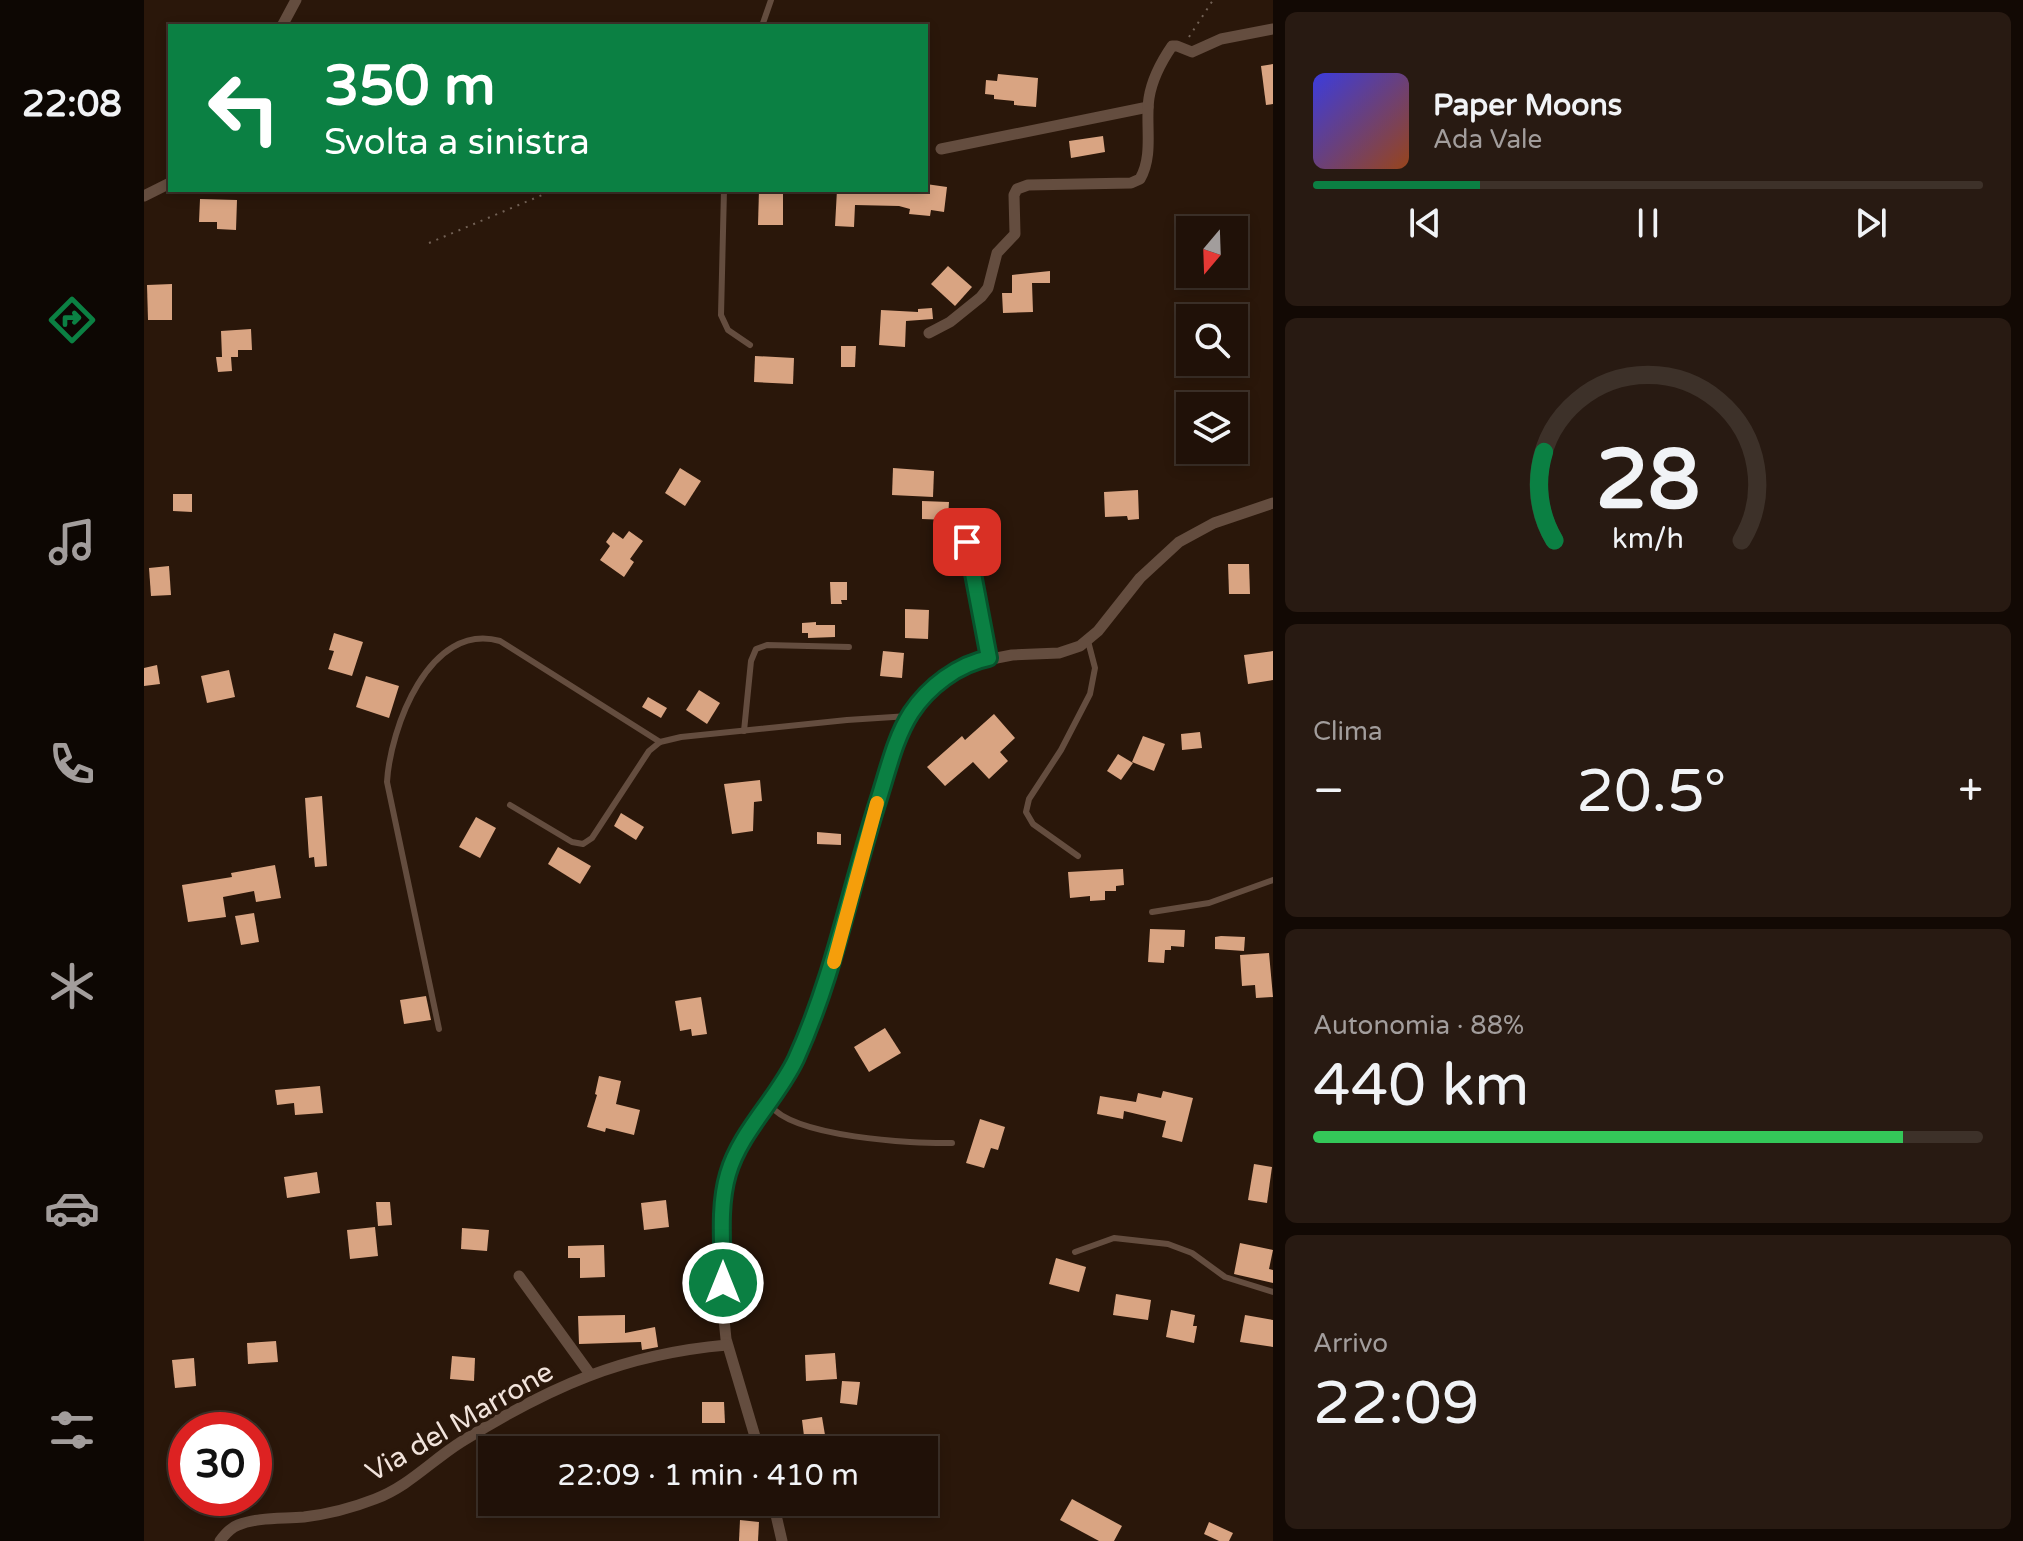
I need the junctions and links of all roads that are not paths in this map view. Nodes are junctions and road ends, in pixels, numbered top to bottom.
1 (296, 0) edge
2 (771, 0) edge
3 (283, 24) edge
4 (763, 24) edge
5 (1273, 29) edge
6 (1148, 107) junction
7 (941, 149) dead end
8 (168, 184) edge
9 (724, 192) edge
10 (144, 196) edge
11 (929, 333) dead end
12 (750, 345) dead end
13 (1273, 503) edge
14 (962, 513) dead end
15 (1088, 641) junction
16 (849, 647) dead end
17 (989, 658) junction
18 (909, 716) junction
19 (744, 731) junction
20 (660, 742) junction
21 (510, 805) dead end
22 (1078, 856) dead end
23 (1273, 880) edge
24 (1152, 912) dead end
25 (439, 1029) dead end
26 (770, 1105) junction
27 (952, 1143) dead end
28 (1075, 1252) dead end
29 (519, 1276) dead end
30 (1273, 1292) edge
31 (727, 1345) junction
32 (590, 1374) junction
33 (755, 1436) edge
34 (776, 1516) edge
35 (220, 1541) edge
36 (782, 1541) edge

1 - 3 street
2 - 4 lane
5 - 6 street
6 - 7 street
6 - 11 street
8 - 10 street
9 - 12 lane
13 - 15 street
14 - 17 lane
15 - 17 street
15 - 22 lane
16 - 19 lane
17 - 18 street
18 - 19 lane
18 - 26 street
19 - 20 lane
20 - 21 lane
20 - 25 lane
23 - 24 lane
26 - 27 lane
26 - 31 street
28 - 30 lane
29 - 32 street
31 - 32 street, Via del Marrone
31 - 33 street
32 - 35 street, Via del Marrone
34 - 36 street

